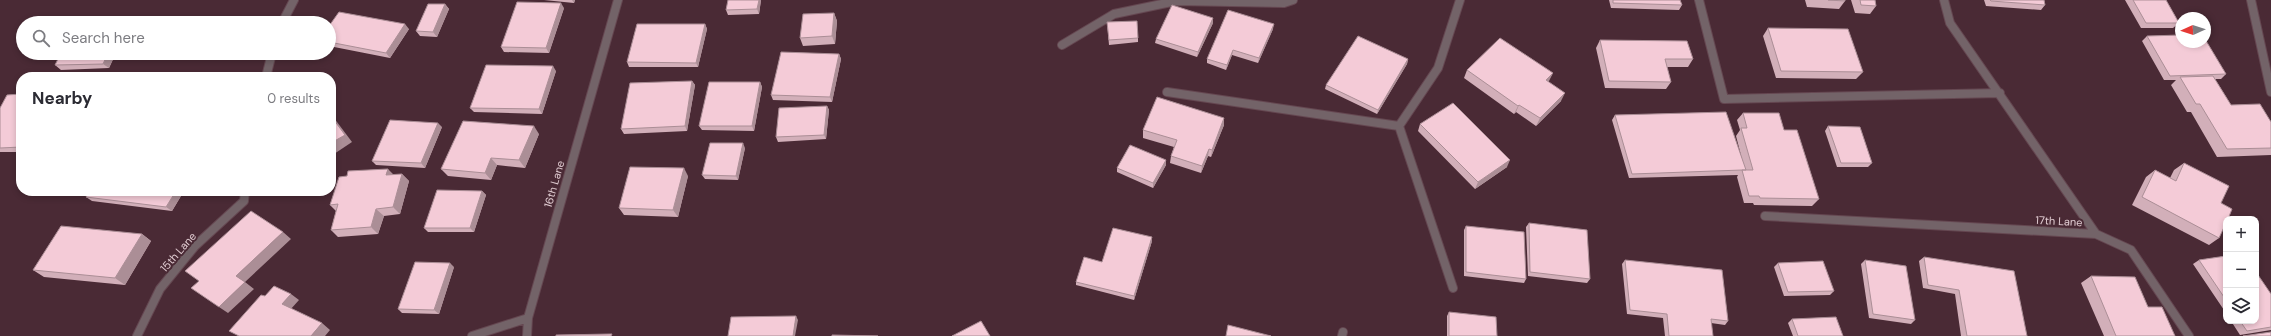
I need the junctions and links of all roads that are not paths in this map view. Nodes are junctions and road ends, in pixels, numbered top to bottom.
1 (294, 0) edge
2 (618, 0) edge
3 (1293, 0) edge
4 (1460, 0) edge
5 (1700, 0) edge
6 (1944, 0) edge
7 (2250, 0) edge
8 (286, 16) edge
9 (1062, 45) dead end
10 (270, 60) edge
11 (267, 72) edge
12 (1167, 92) dead end
13 (2271, 92) edge
14 (2000, 93) junction
15 (1399, 126) junction
16 (244, 196) edge
17 (1765, 216) dead end
18 (2096, 234) junction
19 (1453, 288) dead end
20 (528, 318) junction
21 (137, 336) edge
22 (472, 336) edge
23 (527, 336) edge
24 (2189, 336) edge

1 - 8 street
2 - 20 street, 16th Lane
3 - 9 street
4 - 15 street
5 - 14 street
6 - 14 street, 17th Lane
7 - 13 street
10 - 11 street
12 - 15 street
14 - 18 street, 17th Lane
15 - 19 street
16 - 21 street, 15th Lane
17 - 18 street, 17th Lane
18 - 24 street
20 - 22 street
20 - 23 street, 16th Lane

